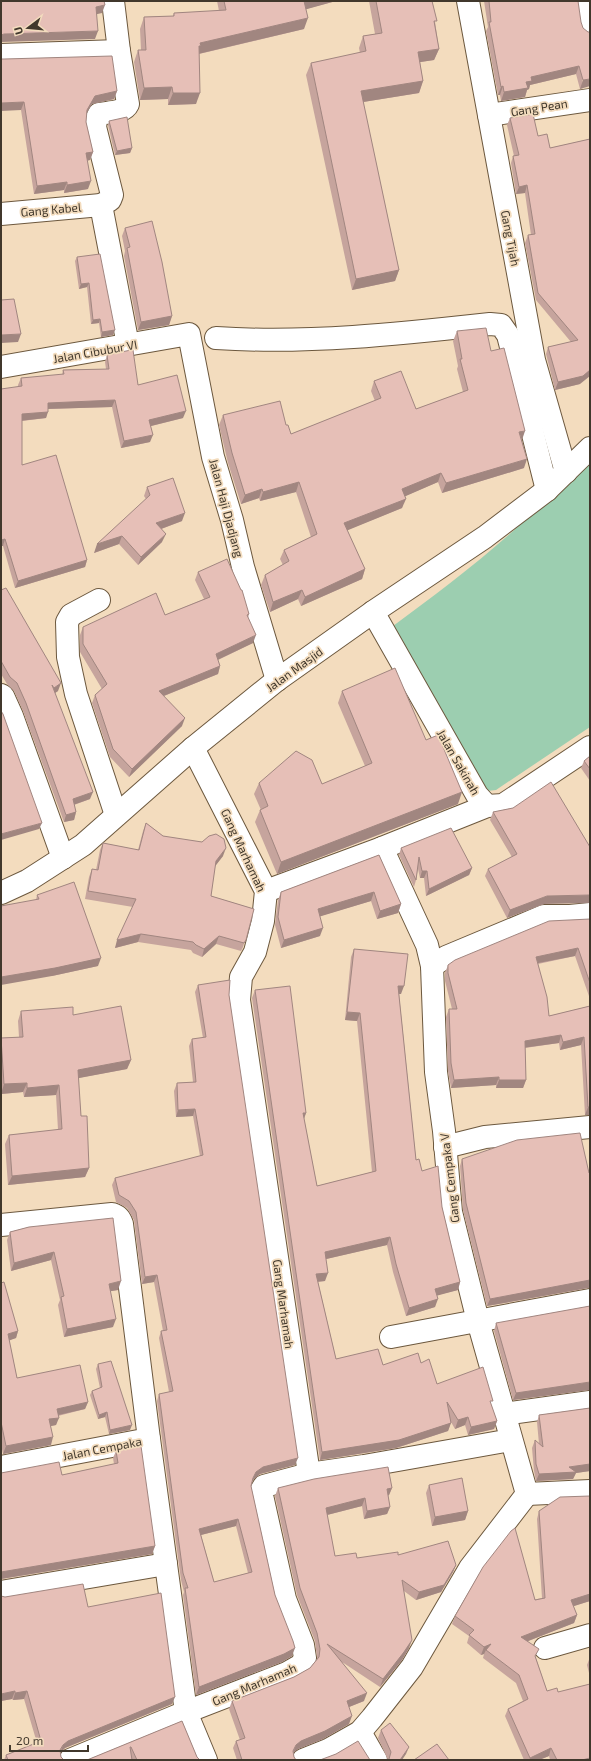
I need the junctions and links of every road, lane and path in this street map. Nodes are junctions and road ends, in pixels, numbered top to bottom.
1 (113, 1) edge
2 (468, 1) edge
3 (586, 1) edge
4 (590, 29) edge
5 (119, 51) junction
6 (1, 55) edge
7 (590, 100) edge
8 (489, 115) junction
9 (101, 205) junction
10 (1, 214) edge
11 (189, 334) joint
12 (216, 338) dead end
13 (128, 345) junction
14 (1, 367) edge
15 (590, 448) edge
16 (566, 472) junction
17 (547, 490) junction
18 (99, 600) dead end
19 (374, 612) junction
20 (276, 680) junction
21 (1, 695) edge
22 (590, 747) edge
23 (193, 748) junction
24 (487, 806) junction
25 (116, 815) junction
26 (382, 848) junction
27 (63, 858) junction
28 (266, 890) junction
29 (1, 893) edge
30 (590, 914) edge
31 (432, 966) junction
32 (590, 1127) edge
33 (445, 1147) junction
34 (1, 1225) edge
35 (590, 1300) edge
36 (478, 1321) junction
37 (391, 1337) dead end
38 (590, 1402) edge
39 (504, 1414) junction
40 (149, 1439) junction
41 (511, 1440) junction
42 (1, 1467) edge
43 (309, 1474) junction
44 (590, 1491) edge
45 (527, 1494) junction
46 (166, 1564) junction
47 (1, 1592) edge
48 (590, 1635) edge
49 (545, 1648) dead end
50 (186, 1712) junction
51 (360, 1732) junction
52 (70, 1760) edge
53 (206, 1760) edge
54 (303, 1760) edge
55 (376, 1760) edge

1 - 5 street
2 - 8 street, Gang Tijah
3 - 4 street
5 - 6 street
5 - 9 street
7 - 8 street, Gang Pean
8 - 16 street, Gang Tijah
9 - 10 street, Gang Kabel
9 - 13 street
11 - 13 street, Jalan Cibubur VI
11 - 20 street, Jalan Haji Djadjang
12 - 17 street
13 - 14 street, Jalan Cibubur VI
15 - 16 street, Jalan Masjid
16 - 17 street, Jalan Masjid
17 - 19 street, Jalan Masjid
18 - 25 street
19 - 20 street, Jalan Masjid
19 - 24 street, Jalan Sakinah
20 - 23 street, Jalan Masjid
21 - 27 street
22 - 24 street, Jalan Sakinah
23 - 25 street, Jalan Masjid
23 - 28 street, Gang Marhamah
24 - 26 street
25 - 27 street, Jalan Masjid
26 - 28 street
26 - 31 street, Gang Cempaka V
27 - 29 street, Jalan Masjid
28 - 43 street, Gang Marhamah
30 - 31 street
31 - 33 street, Gang Cempaka V
32 - 33 street
33 - 36 street, Gang Cempaka V
34 - 40 street
35 - 36 street
36 - 37 street
36 - 39 street, Gang Cempaka V
38 - 39 street
39 - 41 street, Gang Cempaka V
40 - 42 street, Jalan Cempaka
40 - 46 street, Jalan Cempaka
41 - 43 street
41 - 45 street, Gang Cempaka V
43 - 50 street, Gang Marhamah
44 - 45 street
45 - 51 street
46 - 47 street
46 - 50 street, Jalan Cempaka
48 - 49 street
50 - 52 street
50 - 53 street
51 - 54 street
51 - 55 street

